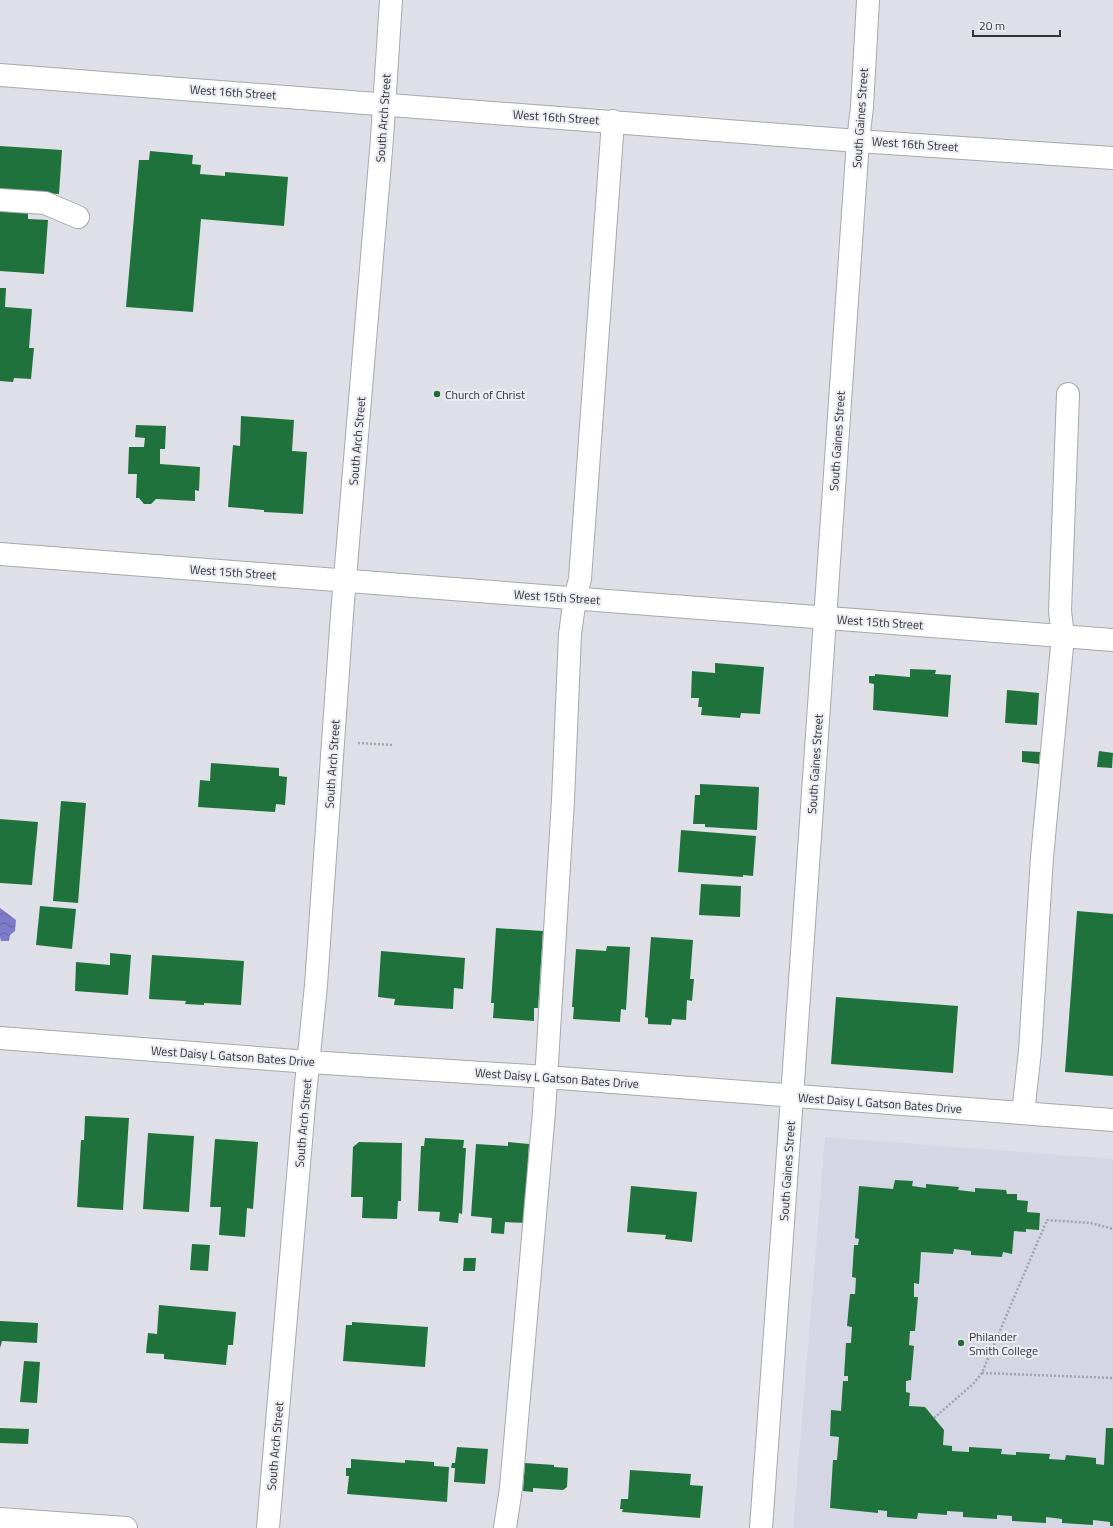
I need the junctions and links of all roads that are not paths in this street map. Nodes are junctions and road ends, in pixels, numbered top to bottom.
1 (391, 0) edge
2 (868, 0) edge
3 (0, 74) edge
4 (384, 103) junction
5 (613, 121) junction
6 (858, 141) junction
7 (1113, 158) edge
8 (0, 200) edge
9 (78, 217) dead end
10 (1068, 394) dead end
11 (0, 554) edge
12 (345, 580) junction
13 (575, 598) junction
14 (825, 618) junction
15 (1063, 636) junction
16 (1113, 640) edge
17 (0, 1038) edge
18 (309, 1062) junction
19 (546, 1077) junction
20 (792, 1097) junction
21 (1023, 1113) junction
22 (1113, 1120) edge
23 (0, 1519) edge
24 (126, 1528) edge
25 (268, 1528) edge
26 (505, 1528) edge
27 (761, 1528) edge

1 - 4 street, South Arch Street
2 - 6 street, South Gaines Street
3 - 4 street, West 16th Street
4 - 5 street, West 16th Street
4 - 12 street, South Arch Street
5 - 6 street, West 16th Street
5 - 13 street
6 - 7 street, West 16th Street
6 - 14 street, South Gaines Street
8 - 9 street
10 - 15 street
11 - 12 street, West 15th Street
12 - 13 street, West 15th Street
12 - 18 street, South Arch Street
13 - 14 street, West 15th Street
13 - 19 street
14 - 15 street, West 15th Street
14 - 20 street, South Gaines Street
15 - 16 street, West 15th Street
15 - 21 street
17 - 18 street, West Daisy L Gatson Bates Drive
18 - 19 street, West Daisy L Gatson Bates Drive
18 - 25 street, South Arch Street
19 - 20 street, West Daisy L Gatson Bates Drive
19 - 26 street
20 - 21 street, West Daisy L Gatson Bates Drive
20 - 27 street, South Gaines Street
21 - 22 street, West Daisy L Gatson Bates Drive
23 - 24 street

